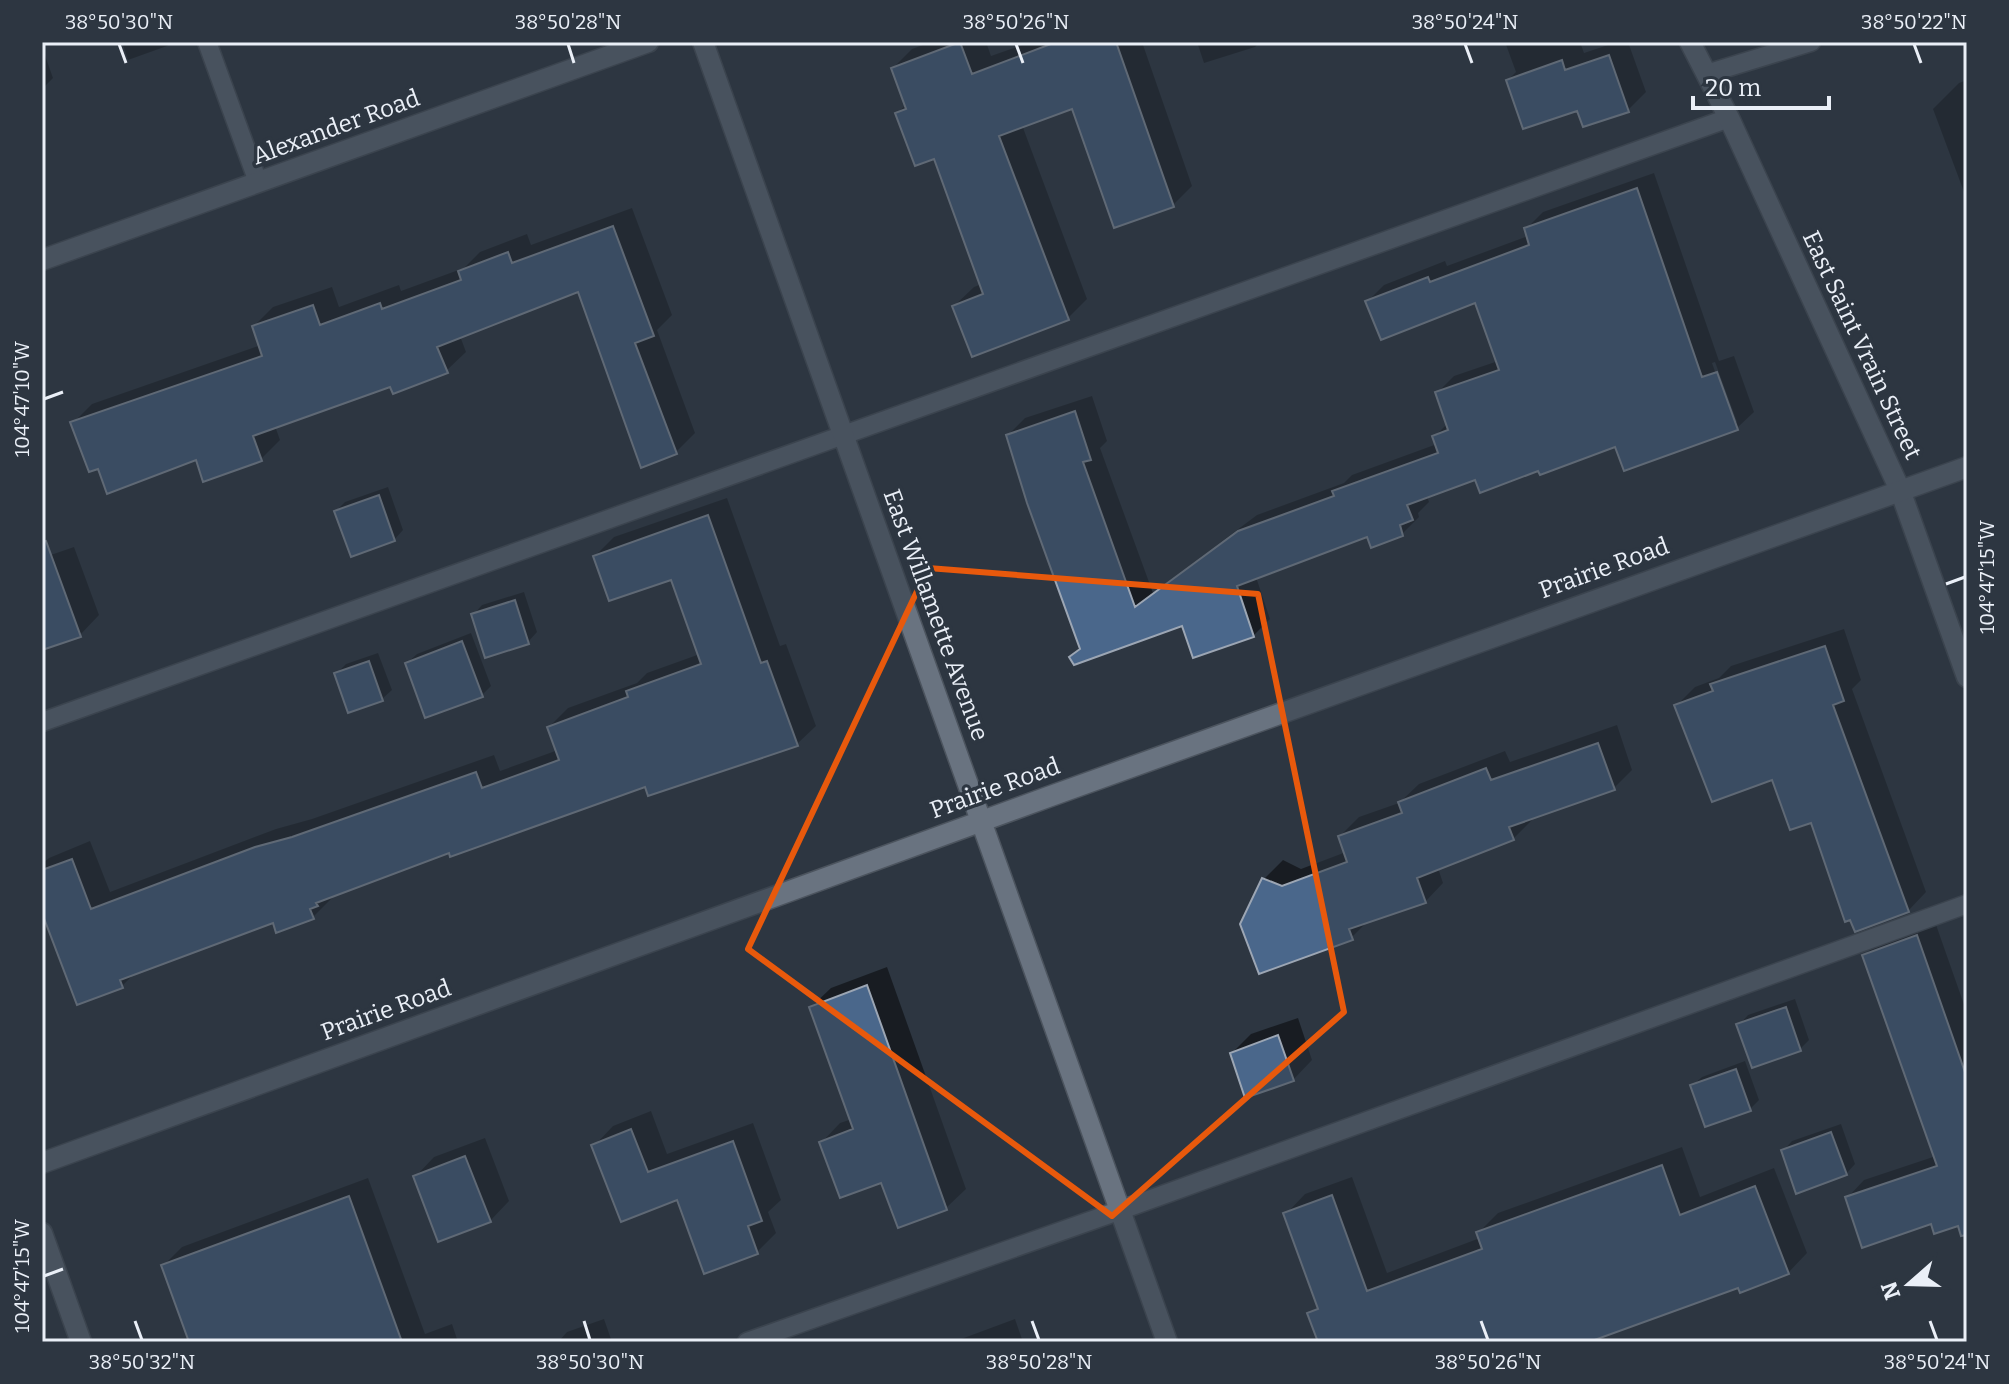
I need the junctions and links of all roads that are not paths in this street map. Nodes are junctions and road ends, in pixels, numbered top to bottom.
1 (207, 42) edge
2 (648, 42) edge
3 (703, 42) edge
4 (1690, 42) edge
5 (1811, 42) edge
6 (1706, 74) junction
7 (1729, 118) junction
8 (258, 182) junction
9 (42, 260) edge
10 (844, 434) junction
11 (1967, 467) edge
12 (1900, 490) junction
13 (1967, 677) edge
14 (42, 722) edge
15 (983, 820) junction
16 (1967, 904) edge
17 (42, 1163) edge
18 (1121, 1210) junction
19 (42, 1233) edge
20 (81, 1342) edge
21 (747, 1342) edge
22 (1167, 1342) edge

1 - 8 lane
2 - 8 street, Alexander Road
3 - 10 street, East Willamette Avenue
4 - 6 street, East Saint Vrain Street
5 - 6 lane
6 - 7 street, East Saint Vrain Street
7 - 10 lane
7 - 12 street, East Saint Vrain Street
8 - 9 street, Alexander Road
10 - 14 lane
10 - 15 street, East Willamette Avenue
11 - 12 street, Prairie Road
12 - 13 street, East Saint Vrain Street
12 - 15 street, Prairie Road
15 - 17 street, Prairie Road
15 - 18 street, East Willamette Avenue
16 - 18 lane
18 - 21 lane
18 - 22 street, East Willamette Avenue
19 - 20 street

